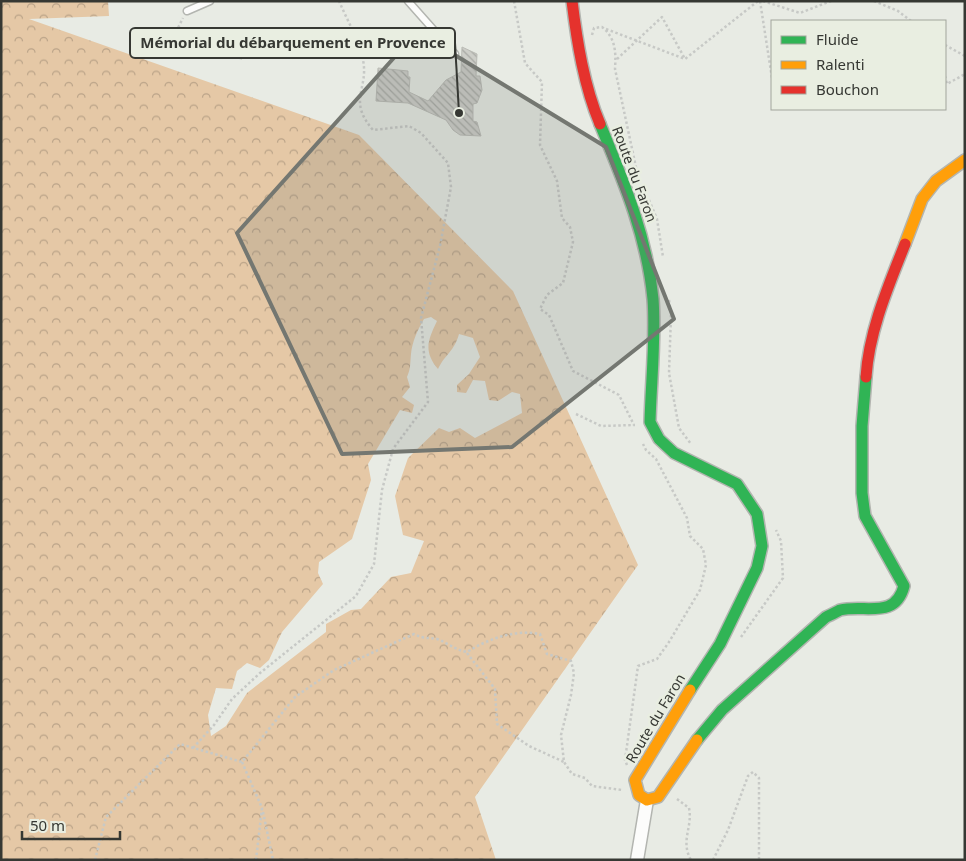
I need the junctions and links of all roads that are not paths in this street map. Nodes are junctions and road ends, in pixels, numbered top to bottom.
1 (210, 1) edge
2 (408, 1) edge
3 (572, 1) edge
4 (187, 11) road end
5 (455, 54) dead end
6 (965, 160) edge
7 (647, 800) junction
8 (637, 860) edge

1 - 4 lane
2 - 5 lane
3 - 7 street, Route du Faron
6 - 7 street
7 - 8 street

